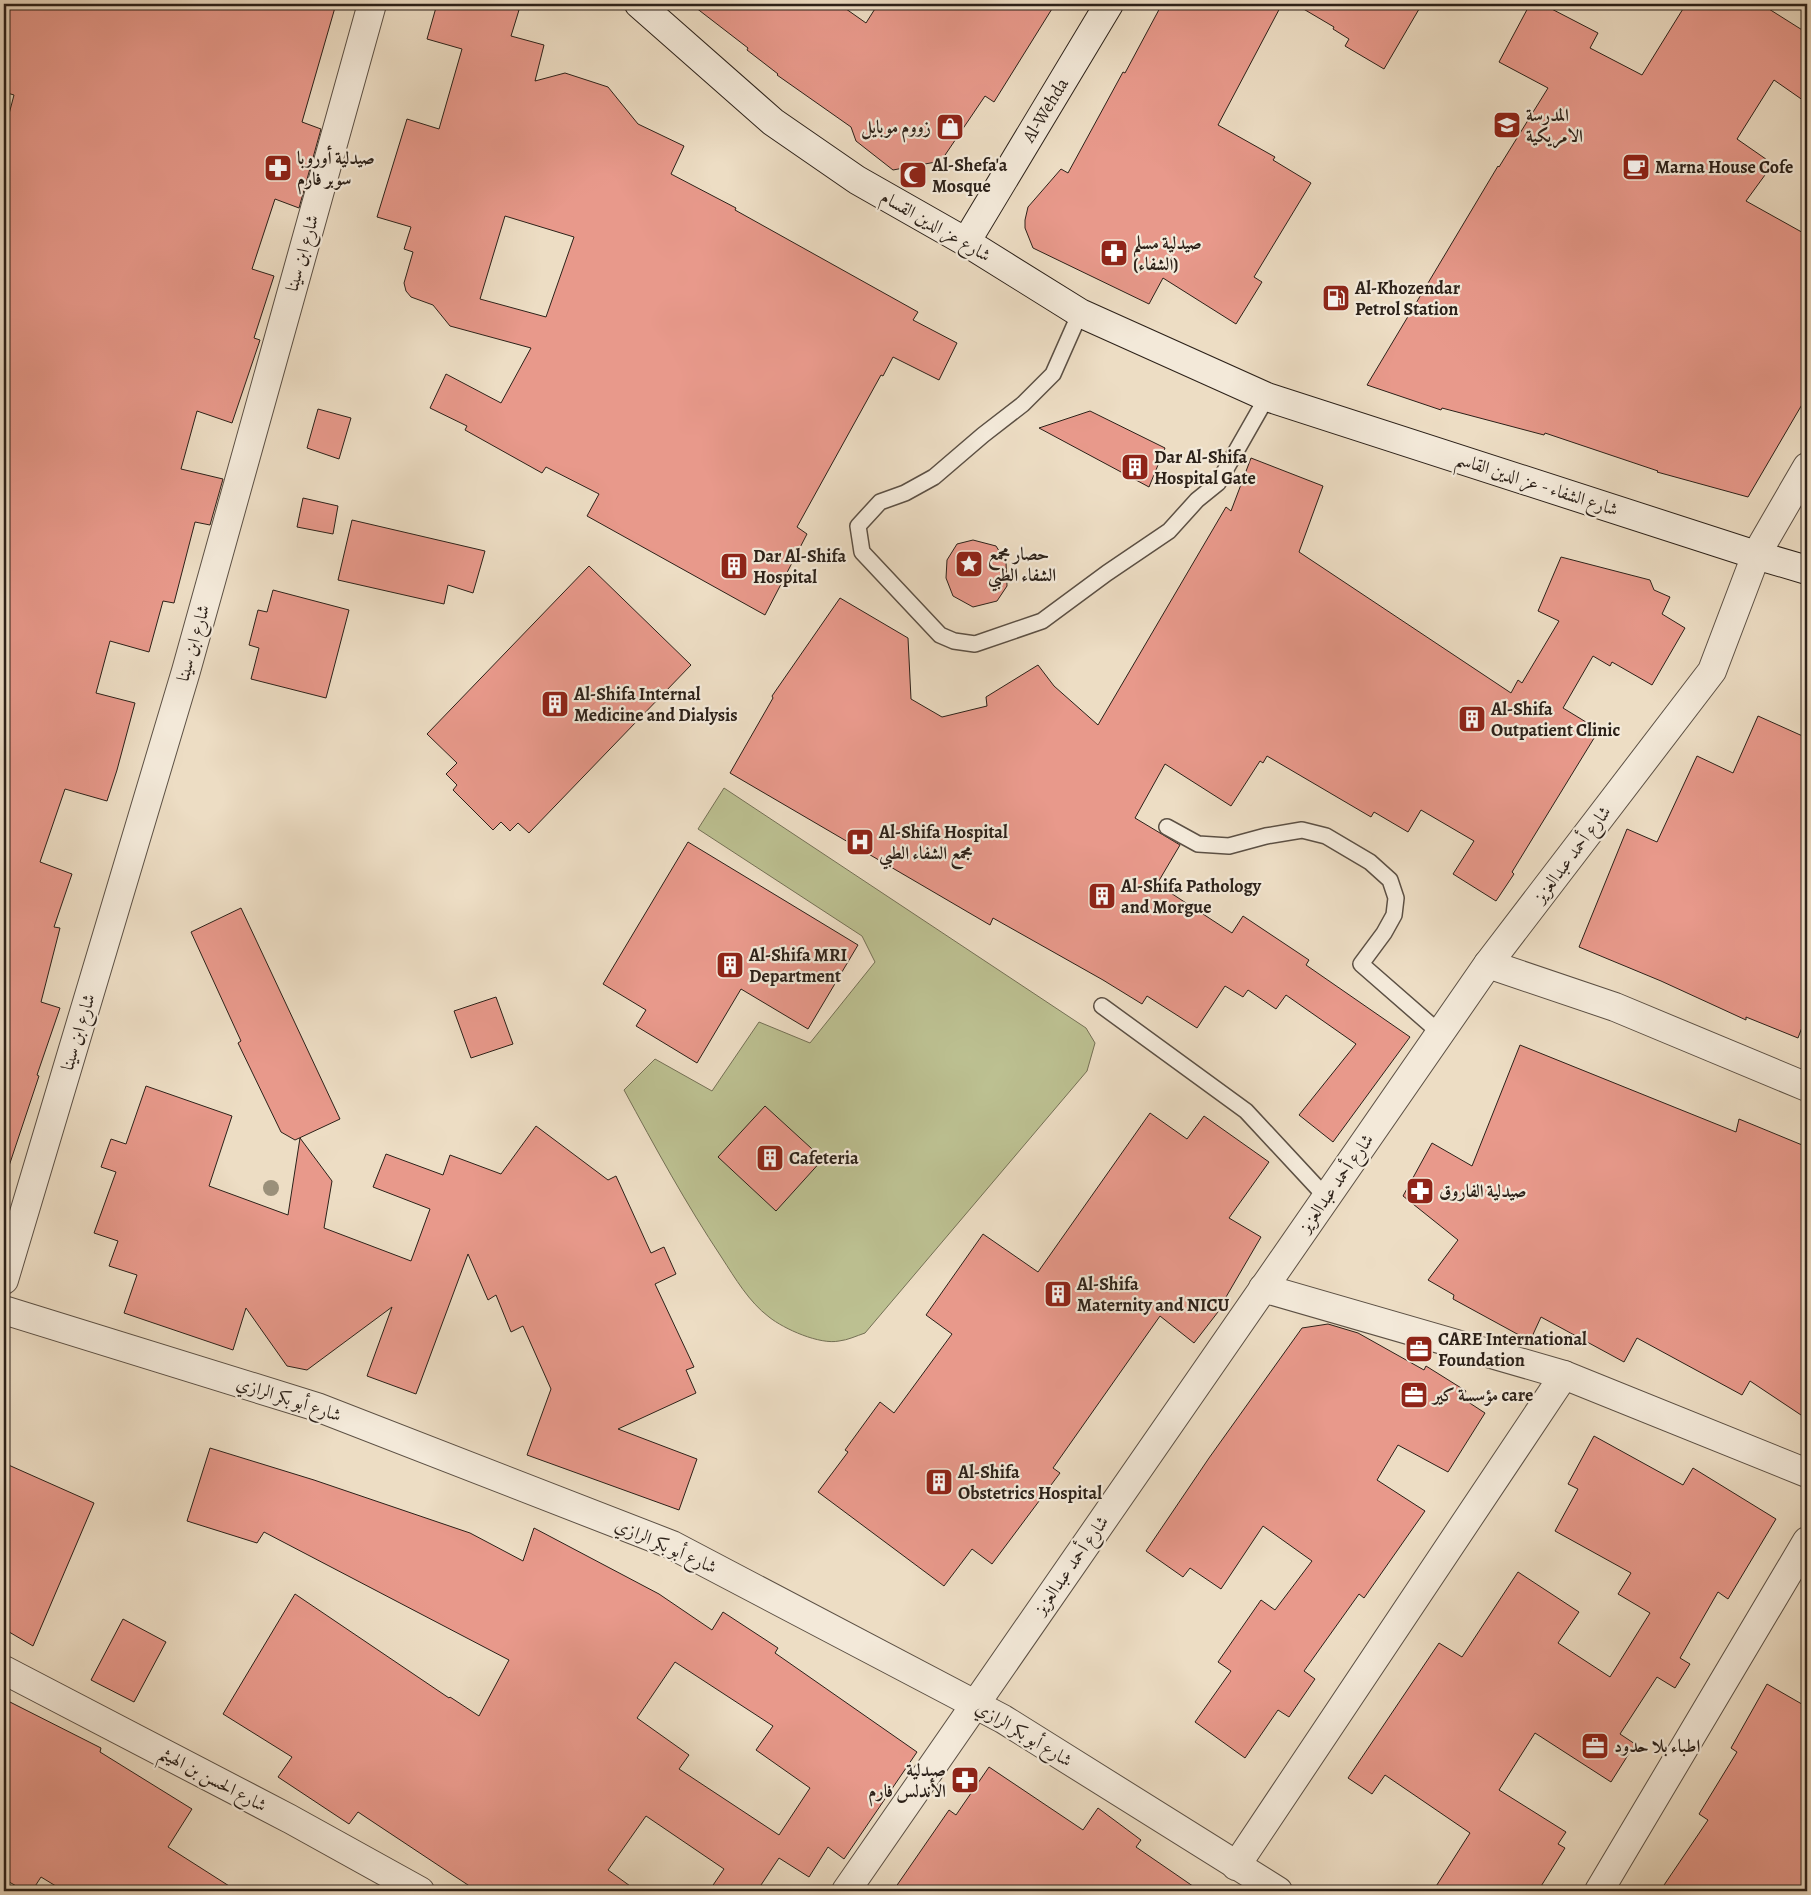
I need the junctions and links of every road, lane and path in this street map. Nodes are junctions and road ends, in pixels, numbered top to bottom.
1 (372, 4) edge
2 (639, 4) edge
3 (1109, 4) edge
4 (966, 242) junction
5 (1080, 313) junction
6 (1267, 396) junction
7 (1807, 467) edge
8 (1756, 555) junction
9 (1807, 570) edge
10 (1167, 827) dead end
11 (1488, 964) junction
12 (1102, 1006) dead end
13 (1440, 1033) junction
14 (1807, 1087) edge
15 (1326, 1197) junction
16 (4, 1280) edge
17 (1263, 1288) junction
18 (4, 1310) edge
19 (1564, 1375) junction
20 (1807, 1473) edge
21 (1807, 1541) edge
22 (4, 1670) edge
23 (974, 1705) junction
24 (1236, 1866) junction
25 (420, 1891) edge
26 (846, 1891) edge
27 (1278, 1891) edge
28 (1599, 1891) edge

1 - 16 street, شارع ابن سينا
2 - 4 street, شارع عز الدين القسام
3 - 4 street, Al-Wehda
4 - 5 street, شارع عز الدين القسام
5 - 6 street, شارع عز الدين القسام
5 - 6 lane
6 - 8 street, شارع الشفاء - عز الدين القاسم
7 - 8 street, شارع أحمد عبدالعزيز
8 - 9 street, شارع الشفاء - عز الدين القاسم
8 - 11 street, شارع أحمد عبدالعزيز
10 - 13 lane
11 - 13 street, شارع أحمد عبدالعزيز
11 - 14 street
12 - 15 lane
13 - 15 street, شارع أحمد عبدالعزيز
15 - 17 street, شارع أحمد عبدالعزيز
17 - 19 street
17 - 23 street, شارع أحمد عبدالعزيز
18 - 23 street, شارع أبو بكر الرازي
19 - 20 street
19 - 24 street
21 - 28 street
22 - 25 street, شارع الحسن بن الهيثم
23 - 24 street, شارع أبو بكر الرازي
23 - 26 street, شارع أحمد عبدالعزيز
24 - 27 street, شارع أبو بكر الرازي

